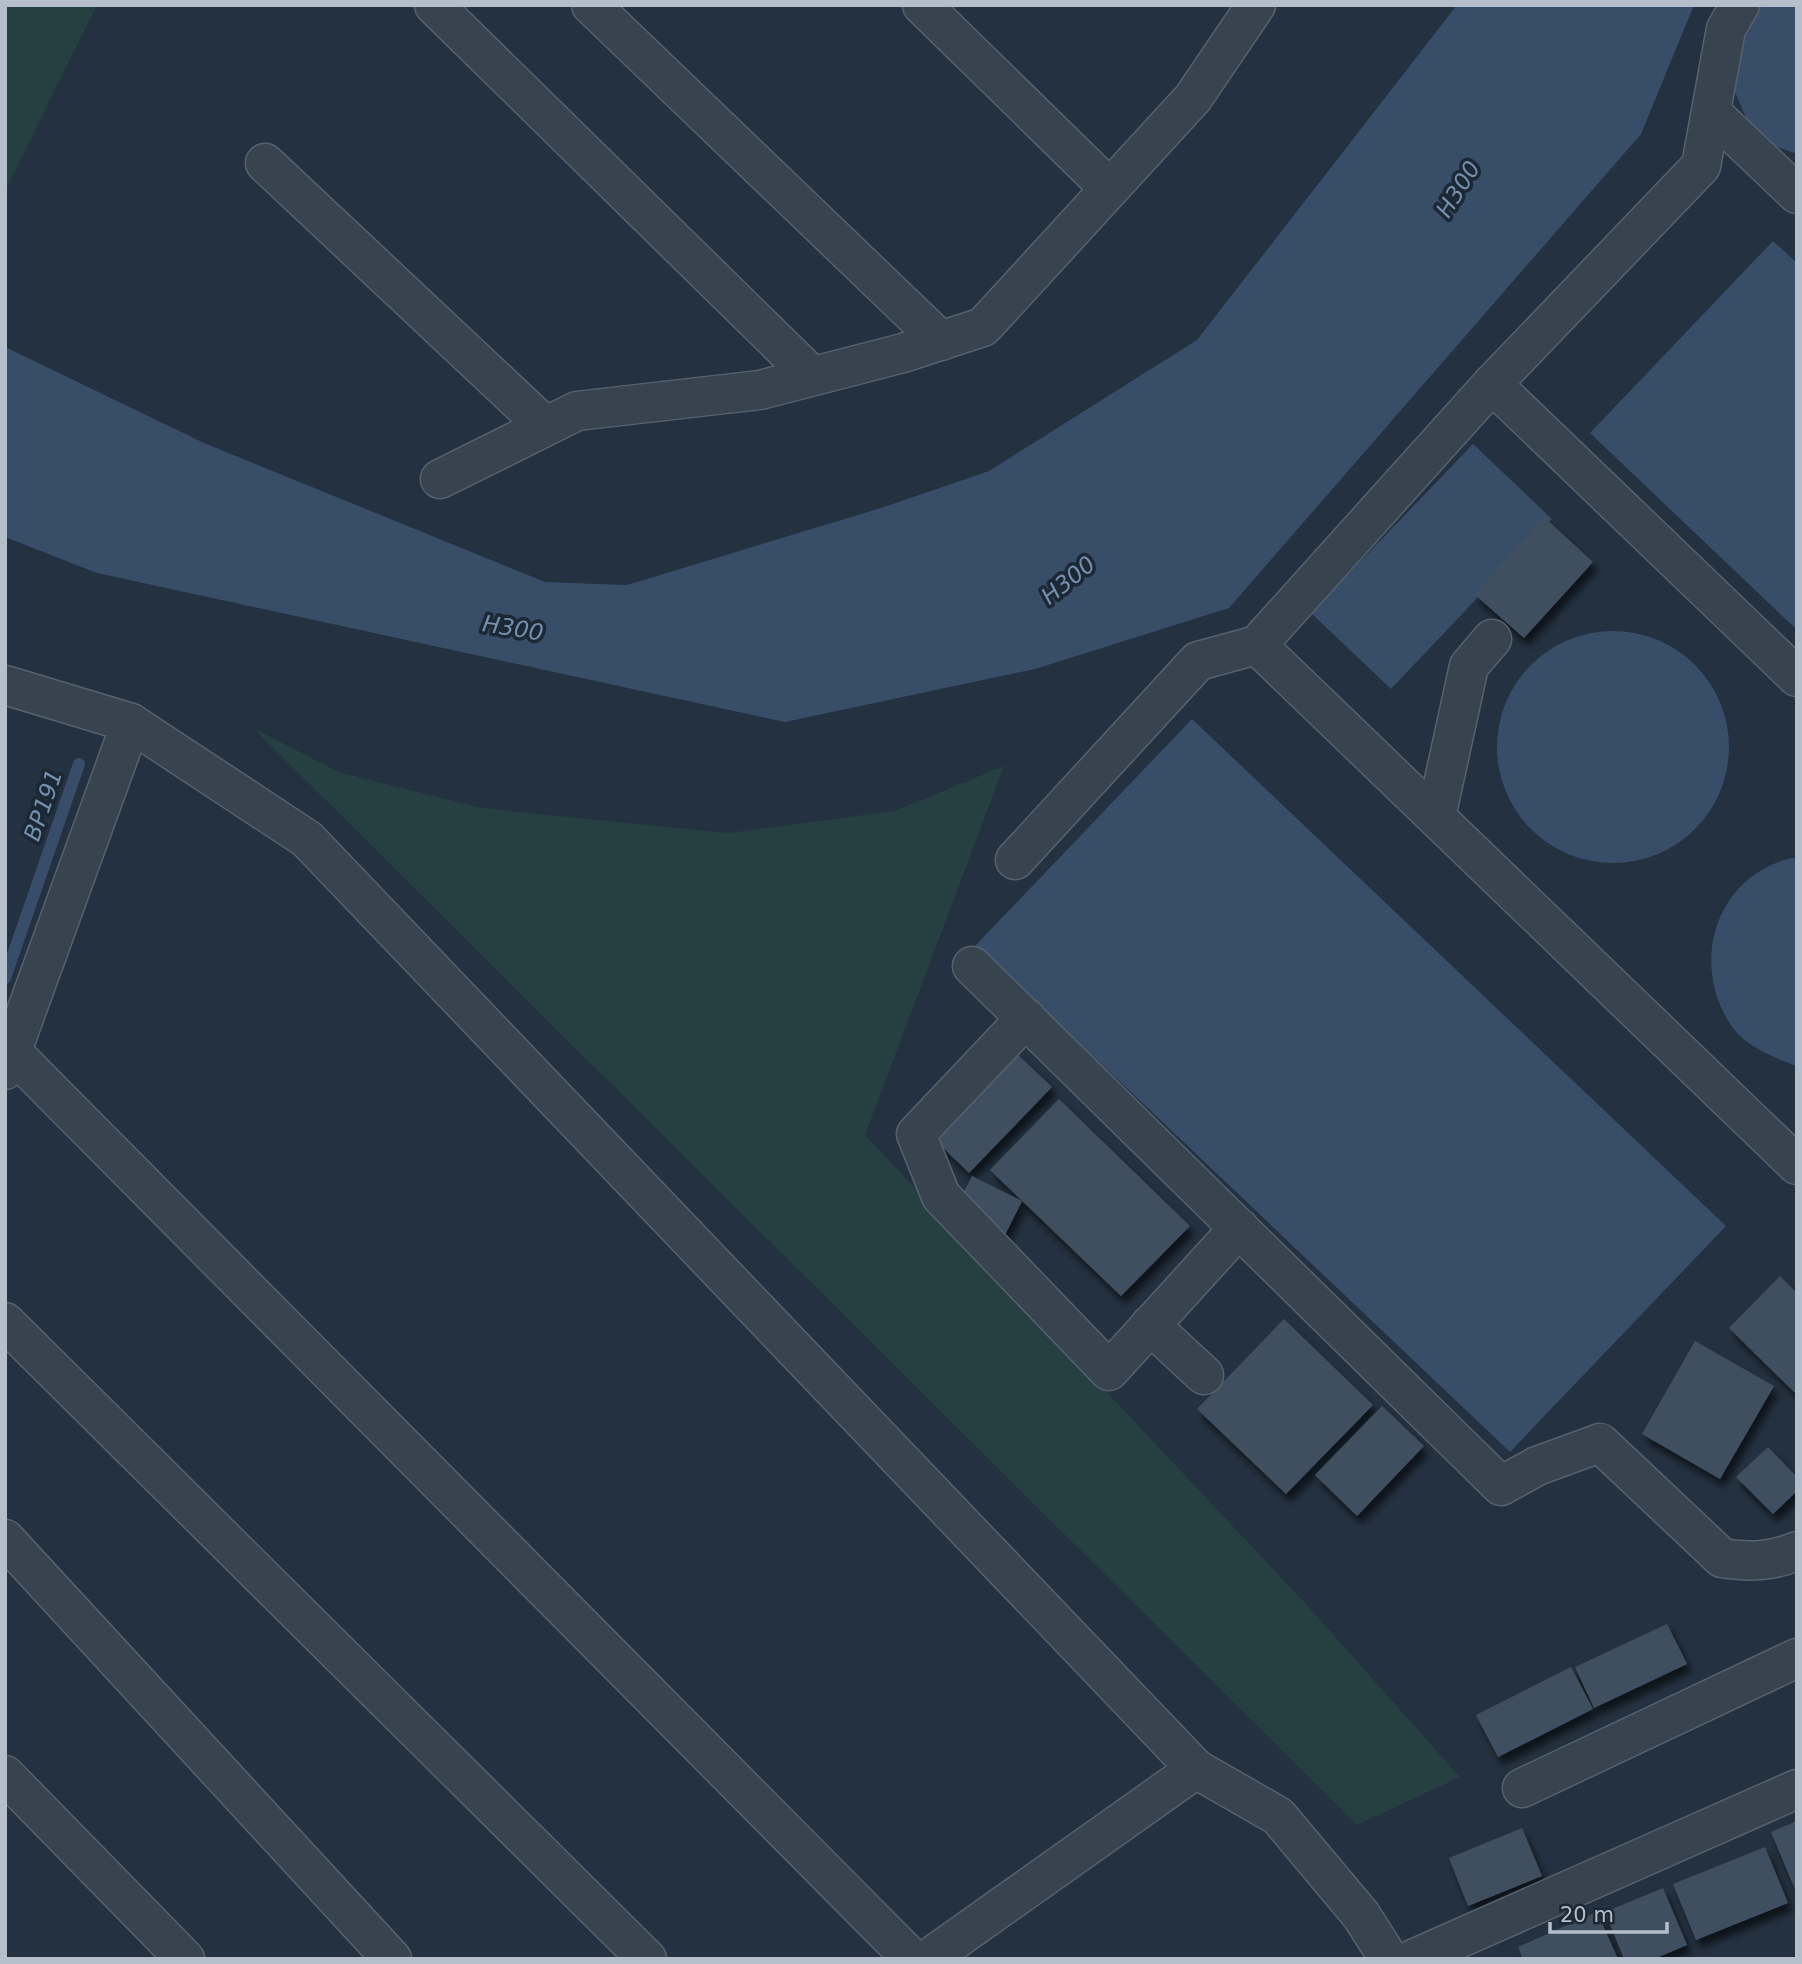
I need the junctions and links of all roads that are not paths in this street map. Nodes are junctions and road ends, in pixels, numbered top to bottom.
1 (434, 5) edge
2 (591, 5) edge
3 (922, 5) edge
4 (1740, 5) edge
5 (1240, 12) edge
6 (1712, 113) junction
7 (265, 163) dead end
8 (1108, 187) junction
9 (1797, 194) edge
10 (941, 341) junction
11 (812, 376) junction
12 (1492, 384) junction
13 (545, 426) junction
14 (440, 478) dead end
15 (1492, 639) dead end
16 (1257, 645) junction
17 (1797, 677) edge
18 (5, 685) edge
19 (131, 723) junction
20 (1436, 817) junction
21 (1014, 860) dead end
22 (972, 966) dead end
23 (1026, 1018) junction
24 (8, 1061) edge
25 (1797, 1165) edge
26 (1239, 1228) junction
27 (5, 1322) edge
28 (1150, 1325) junction
29 (1204, 1376) dead end
30 (5, 1539) edge
31 (1797, 1551) edge
32 (1797, 1658) edge
33 (1196, 1769) junction
34 (5, 1775) edge
35 (1522, 1788) dead end
36 (1797, 1789) edge
37 (185, 1959) edge
38 (391, 1959) edge
39 (647, 1959) edge
40 (912, 1959) edge
41 (928, 1959) edge
42 (1389, 1959) edge
43 (1413, 1959) edge

1 - 11 street
2 - 10 street
3 - 8 street
4 - 6 street
5 - 8 street
6 - 9 street
6 - 12 street
7 - 13 street
8 - 10 street
10 - 11 street
11 - 13 street
12 - 16 street
12 - 17 street
13 - 14 street
15 - 20 street
16 - 20 street
16 - 21 street
18 - 19 street
19 - 24 street
19 - 33 street
20 - 25 street
22 - 23 street
23 - 26 street
23 - 28 street
24 - 40 street
26 - 28 street
26 - 31 street
27 - 39 street
28 - 29 street
30 - 38 street
32 - 35 street
33 - 41 street
33 - 42 street
34 - 37 street
36 - 43 street

